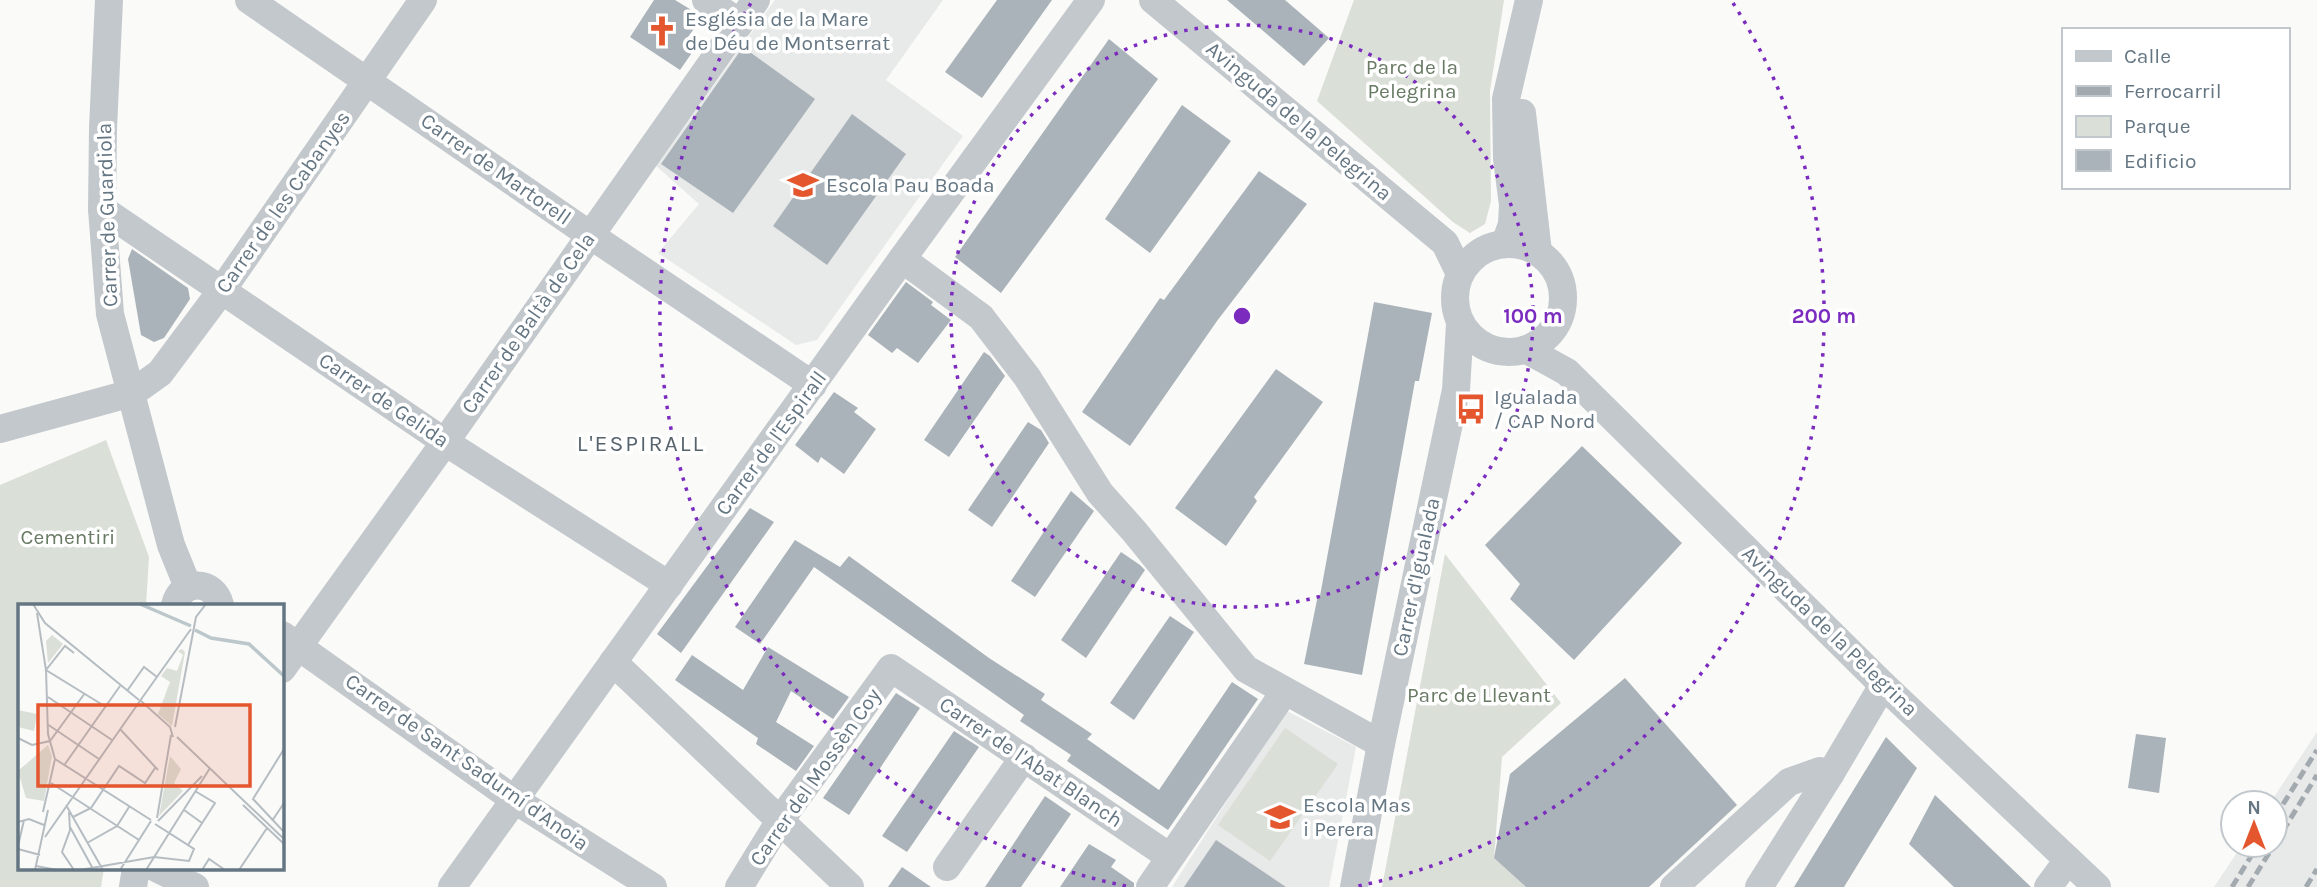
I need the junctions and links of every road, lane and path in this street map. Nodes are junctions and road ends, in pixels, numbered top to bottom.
1 (109, 0) edge
2 (249, 0) edge
3 (423, 0) edge
4 (706, 0) edge
5 (1091, 0) edge
6 (1153, 0) edge
7 (1529, 0) edge
8 (748, 11) edge
9 (1520, 46) junction
10 (368, 81) junction
11 (102, 209) junction
12 (590, 235) junction
13 (1445, 243) junction
14 (1494, 247) junction
15 (1538, 252) junction
16 (902, 258) junction
17 (1460, 274) junction
18 (222, 290) junction
19 (1460, 324) junction
20 (1553, 330) junction
21 (1483, 346) junction
22 (1527, 350) junction
23 (1567, 372) junction
24 (813, 385) junction
25 (1456, 390) junction
26 (132, 393) junction
27 (0, 429) edge
28 (445, 442) junction
29 (668, 585) junction
30 (181, 596) edge
31 (220, 604) edge
32 (290, 640) edge
33 (284, 662) edge
34 (614, 662) junction
35 (891, 668) joint
36 (1883, 685) junction
37 (1285, 691) junction
38 (1381, 744) junction
39 (1024, 757) junction
40 (1831, 773) junction
41 (515, 800) junction
42 (779, 821) junction
43 (1170, 857) junction
44 (2068, 860) junction
45 (947, 867) dead end
46 (452, 887) edge
47 (653, 887) edge
48 (739, 887) edge
49 (850, 887) edge
50 (1150, 887) edge
51 (1354, 887) edge
52 (1674, 887) edge
53 (1759, 887) edge
54 (2048, 887) edge
55 (2097, 887) edge

1 - 11 street, Carrer de Guardiola
2 - 10 street, Carrer de Martorell
3 - 10 street, Carrer de les Cabanyes
4 - 8 street
5 - 16 street, Carrer de l'Espirall
6 - 13 street, Avinguda de la Pelegrina
7 - 9 street
8 - 12 street, Carrer de Baltà de Cela
9 - 14 street
9 - 15 street
10 - 12 street, Carrer de Martorell
10 - 18 street, Carrer de les Cabanyes
11 - 18 street, Carrer de Gelida
11 - 26 street, Carrer de Guardiola
12 - 24 street, Carrer de Martorell
12 - 28 street, Carrer de Baltà de Cela
13 - 14 street, Avinguda de la Pelegrina
13 - 17 street, Avinguda de la Pelegrina
14 - 15 street, Avinguda de la Pelegrina
14 - 17 street
15 - 20 street
16 - 24 street, Carrer de l'Espirall
16 - 37 street
17 - 19 street
18 - 26 street, Carrer de les Cabanyes
18 - 28 street, Carrer de Gelida
19 - 21 street
19 - 25 street, Carrer d'Igualada
20 - 22 street
20 - 23 street, Avinguda de la Pelegrina
21 - 22 street, Avinguda de la Pelegrina
21 - 25 street, Carrer d'Igualada
22 - 23 street, Avinguda de la Pelegrina
23 - 36 street, Avinguda de la Pelegrina
24 - 29 street, Carrer de l'Espirall
25 - 38 street, Carrer d'Igualada
26 - 27 street
26 - 30 street, Carrer de Guardiola
28 - 29 street, Carrer de Gelida
28 - 32 street, Carrer de Baltà de Cela
29 - 34 street, Carrer de l'Espirall
30 - 31 street
32 - 33 street, Carrer de Baltà de Cela
32 - 41 street, Carrer de Sant Sadurní d'Anoia
34 - 41 street, Carrer de l'Espirall
34 - 42 street
35 - 39 street, Carrer de l'Abat Blanch
35 - 42 street, Carrer del Mossèn Coy
36 - 40 street
36 - 44 street, Avinguda de la Pelegrina
37 - 38 street
37 - 43 street
38 - 51 street, Carrer d'Igualada
39 - 43 street, Carrer de l'Abat Blanch
39 - 45 street
40 - 52 street
40 - 53 street
41 - 46 street, Carrer de l'Espirall
41 - 47 street, Carrer de Sant Sadurní d'Anoia
42 - 48 street, Carrer del Mossèn Coy
42 - 49 street
43 - 50 street
44 - 54 street
44 - 55 street, Avinguda de la Pelegrina

